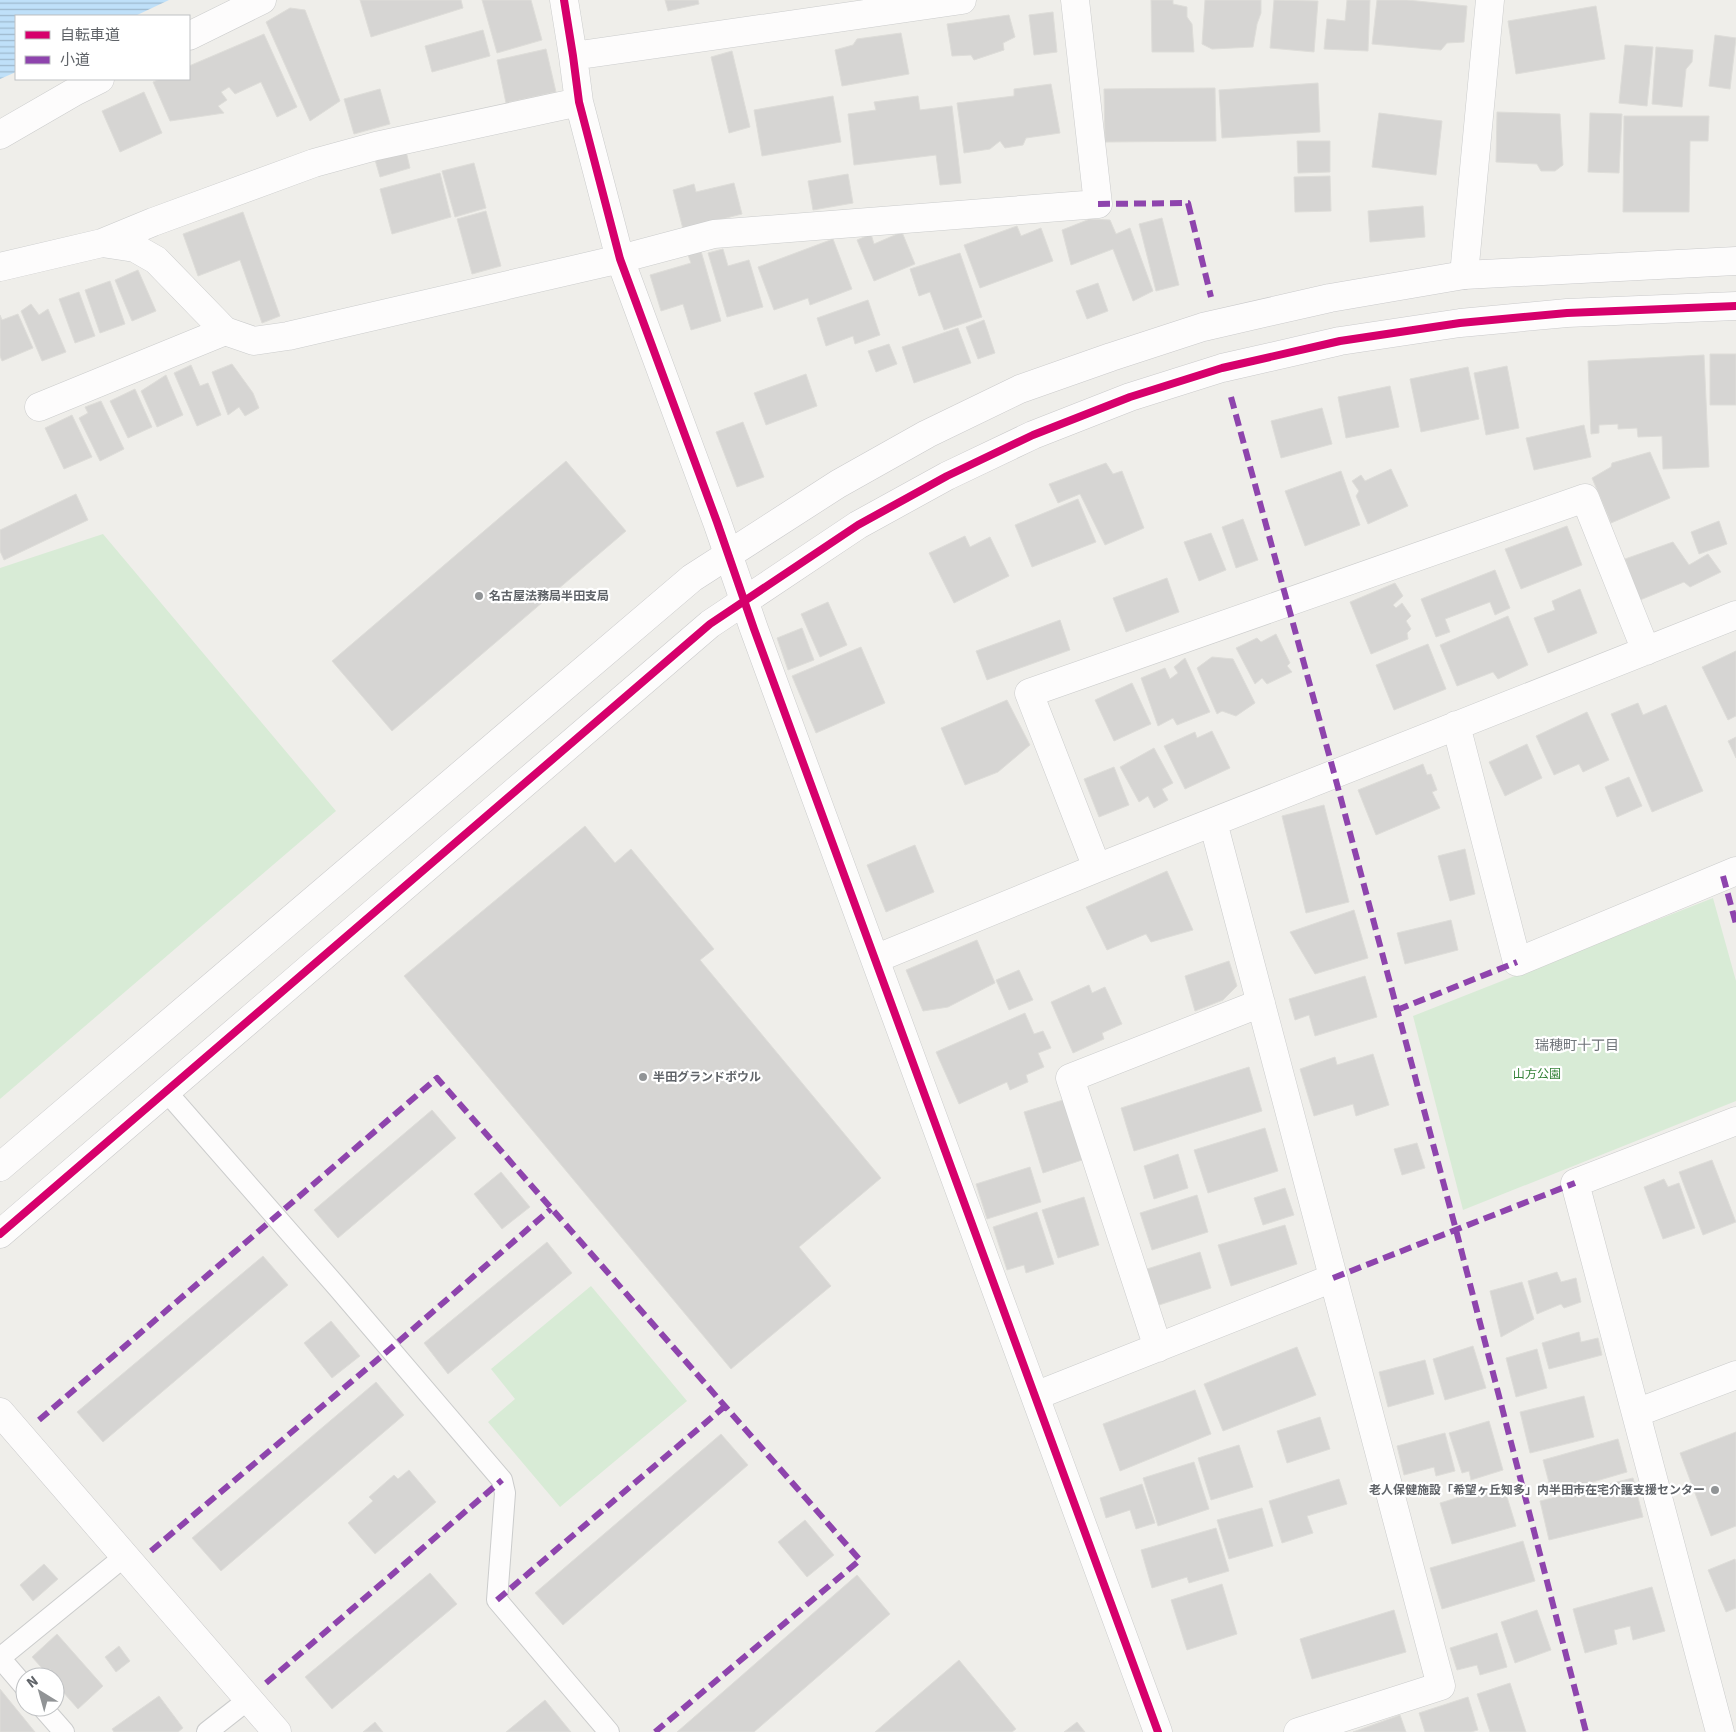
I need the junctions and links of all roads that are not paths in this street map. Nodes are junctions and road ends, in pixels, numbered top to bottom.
1 (262, 0) edge
2 (564, 0) edge
3 (962, 0) edge
4 (1075, 0) edge
5 (1490, 0) edge
6 (190, 36) edge
7 (574, 56) junction
8 (98, 80) edge
9 (579, 102) junction
10 (0, 135) edge
11 (102, 243) junction
12 (620, 259) junction
13 (1736, 262) edge
14 (0, 267) edge
15 (1464, 275) junction
16 (1736, 306) edge
17 (225, 331) junction
18 (40, 407) dead end
19 (728, 554) junction
20 (743, 600) junction
21 (1736, 616) edge
22 (1646, 652) junction
23 (1456, 725) junction
24 (1214, 822) junction
25 (1097, 868) junction
26 (1736, 871) edge
27 (875, 959) junction
28 (1261, 1003) junction
29 (166, 1090) junction
30 (1736, 1120) edge
31 (0, 1167) edge
32 (0, 1234) edge
33 (1333, 1278) junction
34 (1158, 1348) junction
35 (1736, 1375) edge
36 (1035, 1396) junction
37 (0, 1412) edge
38 (1636, 1413) junction
39 (125, 1556) junction
40 (15, 1675) edge
41 (249, 1699) junction
42 (51, 1717) edge
43 (64, 1732) edge
44 (207, 1732) edge
45 (277, 1732) edge
46 (609, 1732) edge
47 (1158, 1732) edge
48 (1298, 1732) edge
49 (1720, 1732) edge

1 - 6 street
2 - 7 street
3 - 7 street
4 - 12 street
5 - 15 street
7 - 9 street
8 - 10 street
9 - 11 street
9 - 12 street
11 - 14 street
11 - 17 street
12 - 17 street
12 - 19 street
13 - 15 street
15 - 19 street
16 - 20 street
17 - 18 street
19 - 20 street
19 - 31 street
20 - 27 street
20 - 29 street
21 - 22 street
22 - 23 street
22 - 25 street
23 - 24 street
23 - 26 street
24 - 25 street
24 - 28 street
25 - 27 street
27 - 36 street
28 - 33 street
28 - 34 street
29 - 32 street
29 - 46 lane
30 - 38 street
33 - 34 street
33 - 48 street
34 - 36 street
35 - 38 street
36 - 47 street
37 - 39 street
38 - 49 street
39 - 40 lane
39 - 41 street
41 - 44 lane
41 - 45 street
42 - 43 lane

